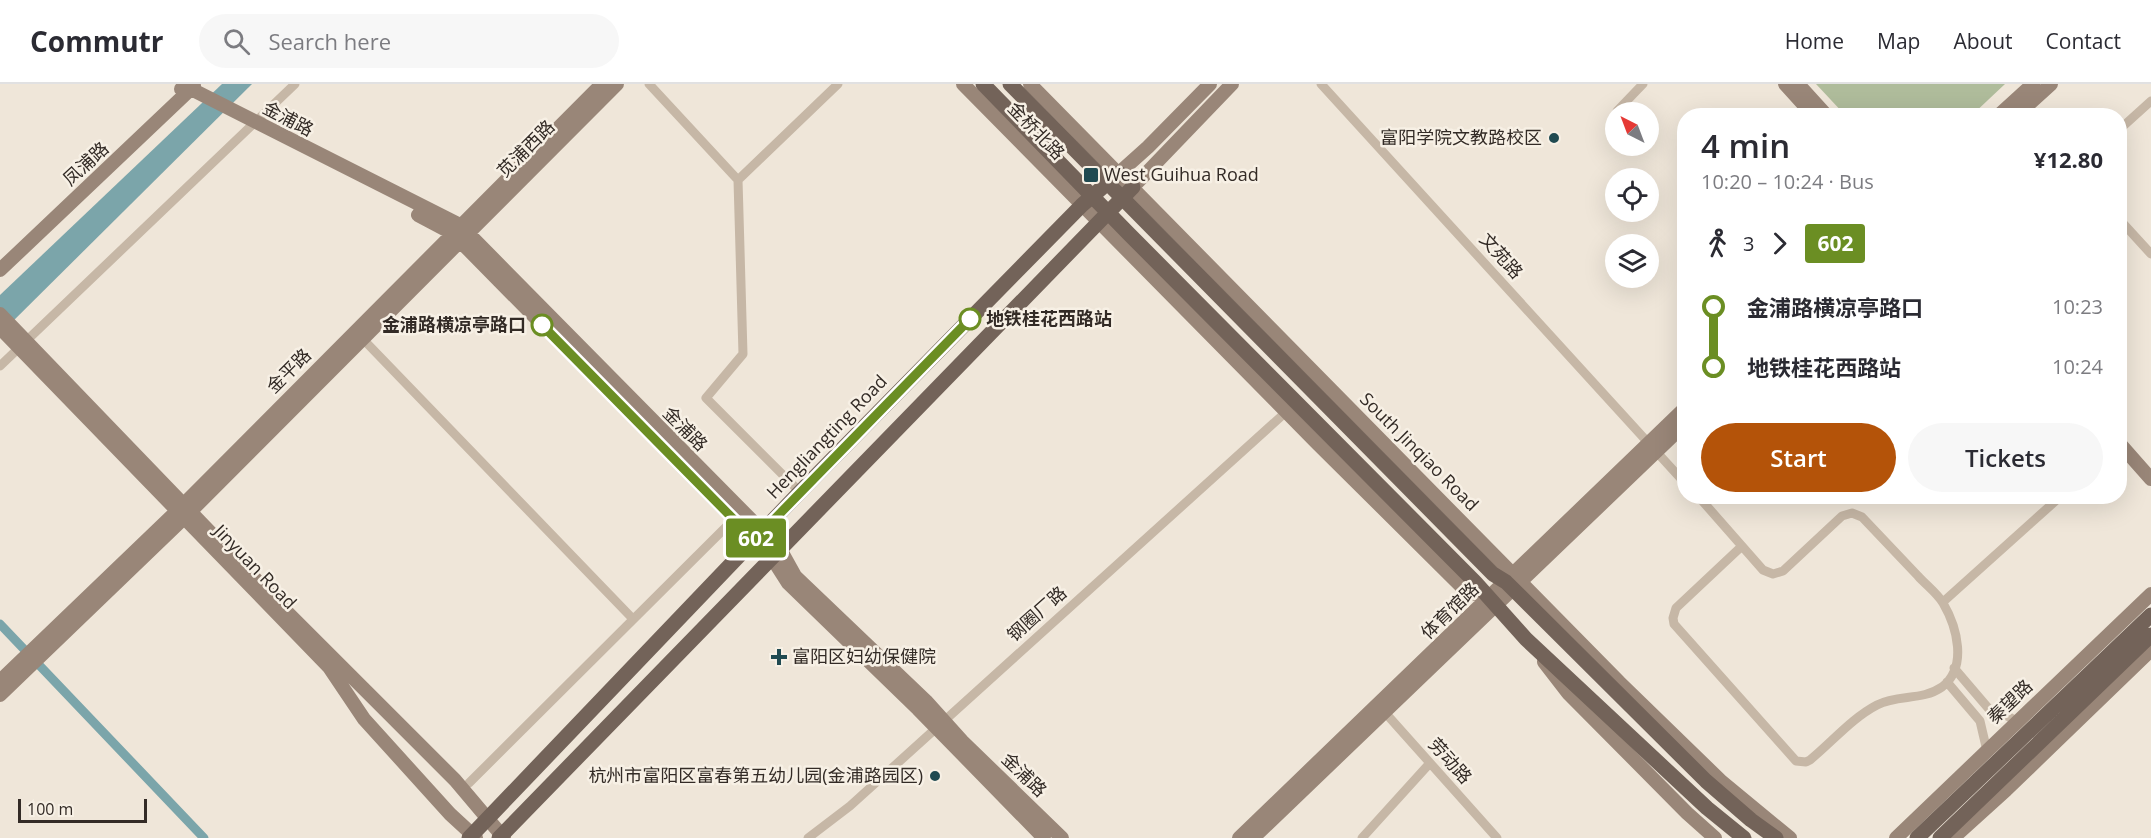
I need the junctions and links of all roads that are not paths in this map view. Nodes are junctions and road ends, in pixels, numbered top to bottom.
1 (294, 84) edge
2 (602, 84) edge
3 (617, 84) edge
4 (648, 84) edge
5 (838, 84) edge
6 (963, 84) edge
7 (983, 84) edge
8 (1010, 84) edge
9 (1030, 84) edge
10 (1210, 84) edge
11 (1232, 84) edge
12 (1321, 84) edge
13 (1643, 84) edge
14 (1785, 84) edge
15 (1798, 84) edge
16 (2033, 84) edge
17 (2051, 84) edge
18 (185, 87) edge
19 (2151, 101) edge
20 (1626, 102) edge
21 (1807, 108) edge
22 (1820, 108) edge
23 (2007, 108) edge
24 (2025, 108) edge
25 (2127, 123) edge
26 (252, 125) junction
27 (1113, 178) junction
28 (738, 180) junction
29 (1133, 187) junction
30 (1087, 200) junction
31 (1122, 200) junction
32 (1104, 218) junction
33 (2127, 228) edge
34 (460, 233) junction
35 (2151, 254) edge
36 (0, 259) edge
37 (0, 270) edge
38 (0, 314) edge
39 (7, 331) edge
40 (358, 334) junction
41 (22, 344) junction
42 (0, 366) edge
43 (1336, 395) junction
44 (1286, 412) junction
45 (1677, 418) edge
46 (1342, 421) junction
47 (1677, 430) edge
48 (2127, 440) edge
49 (1653, 447) junction
50 (2127, 453) edge
51 (1337, 461) junction
52 (2151, 466) edge
53 (1362, 470) junction
54 (1677, 474) edge
55 (2151, 479) edge
56 (800, 492) junction
57 (1705, 504) edge
58 (2052, 504) edge
59 (184, 511) junction
60 (733, 520) junction
61 (758, 536) junction
62 (1742, 546) junction
63 (776, 554) junction
64 (1513, 582) junction
65 (2151, 594) edge
66 (1493, 602) junction
67 (1943, 602) junction
68 (2151, 615) edge
69 (633, 619) junction
70 (2151, 635) edge
71 (1526, 639) junction
72 (46, 644) junction
73 (2151, 650) edge
74 (1954, 668) junction
75 (18, 670) junction
76 (0, 681) edge
77 (1947, 682) junction
78 (0, 695) edge
79 (1382, 709) junction
80 (2018, 722) junction
81 (940, 725) junction
82 (1987, 751) junction
83 (1430, 763) junction
84 (469, 783) dead end
85 (489, 818) junction
86 (472, 837) edge
87 (502, 837) edge
88 (808, 838) edge
89 (1044, 838) edge
90 (1062, 838) edge
91 (1239, 838) edge
92 (1253, 838) edge
93 (1362, 838) edge
94 (1497, 838) edge
95 (1715, 838) edge
96 (1744, 838) edge
97 (1776, 838) edge
98 (1790, 838) edge
99 (1896, 838) edge
100 (1917, 838) edge
101 (1940, 838) edge
102 (1953, 838) edge

1 - 26 street
2 - 34 street, 金平路
3 - 34 street, 苋浦西路
4 - 28 street
5 - 28 street
6 - 30 street, 金桥北路
7 - 30 main road, 金桥北路
8 - 27 main road, 金桥北路
9 - 27 street, South Jinqiao Road
10 - 27 street
11 - 29 street
12 - 49 street, 文苑路
13 - 20 street
14 - 21 street
15 - 22 street
16 - 23 street
17 - 24 street
18 - 26 street, 金浦路
18 - 36 street, 凤浦路
18 - 37 street, 凤浦路
19 - 25 street
26 - 34 street, 金浦路
26 - 41 street
27 - 29 street, South Jinqiao Road
27 - 30 main road, Hengliangting Road
27 - 31 main road, 金桥北路
28 - 56 street
29 - 31 main road
29 - 43 street, South Jinqiao Road
30 - 32 main road, 金桥北路
30 - 56 main road, Hengliangting Road
31 - 32 main road
31 - 46 main road, South Jinqiao Road
32 - 44 street
32 - 53 main road
32 - 63 main road
33 - 35 street
34 - 40 street, 金平路
34 - 60 street, 金浦路
34 - 61 street, 金浦路
38 - 39 street
39 - 41 street
40 - 59 street, 金平路
40 - 69 street
41 - 42 street
41 - 59 street
43 - 46 street
43 - 64 street, South Jinqiao Road
44 - 51 street
44 - 81 street, 钢圈厂路
45 - 49 street, 体育馆路
46 - 64 main road, South Jinqiao Road
47 - 49 street, 体育馆路
48 - 52 street
49 - 54 street, 文苑路
49 - 64 street, 体育馆路
50 - 55 street
51 - 53 main road
51 - 66 street
53 - 66 main road
56 - 61 main road, Hengliangting Road
57 - 62 street
58 - 67 street
59 - 72 street, 金平路
59 - 72 street, 金平路
59 - 85 street
59 - 86 street, Jinyuan Road
60 - 61 street, 金浦路
60 - 69 street
61 - 63 street, 金浦路
61 - 85 main road, Hengliangting Road
62 - 67 street
62 - 77 street
63 - 81 street, 金浦路
63 - 87 main road
64 - 66 street, 体育馆路
64 - 97 main road, South Jinqiao Road
64 - 98 street, South Jinqiao Road
65 - 80 street, 秦望路
66 - 71 main road
66 - 79 street, 体育馆路
67 - 74 street
68 - 100 main road, 秦望路
69 - 84 street
70 - 101 main road
71 - 95 street
71 - 96 main road
72 - 75 street, 金平路
73 - 102 street
74 - 77 street
74 - 80 street
75 - 76 street, 金平路
75 - 78 street
77 - 82 street
79 - 83 street, 劳动路
79 - 91 street, 体育馆路
79 - 92 street, 体育馆路
80 - 82 street, 秦望路
81 - 88 street, 钢圈厂路
81 - 89 street, 金浦路
81 - 90 street, 金浦路
82 - 99 street, 秦望路
83 - 93 street
83 - 94 street, 劳动路
85 - 86 main road, Hengliangting Road
85 - 87 street

